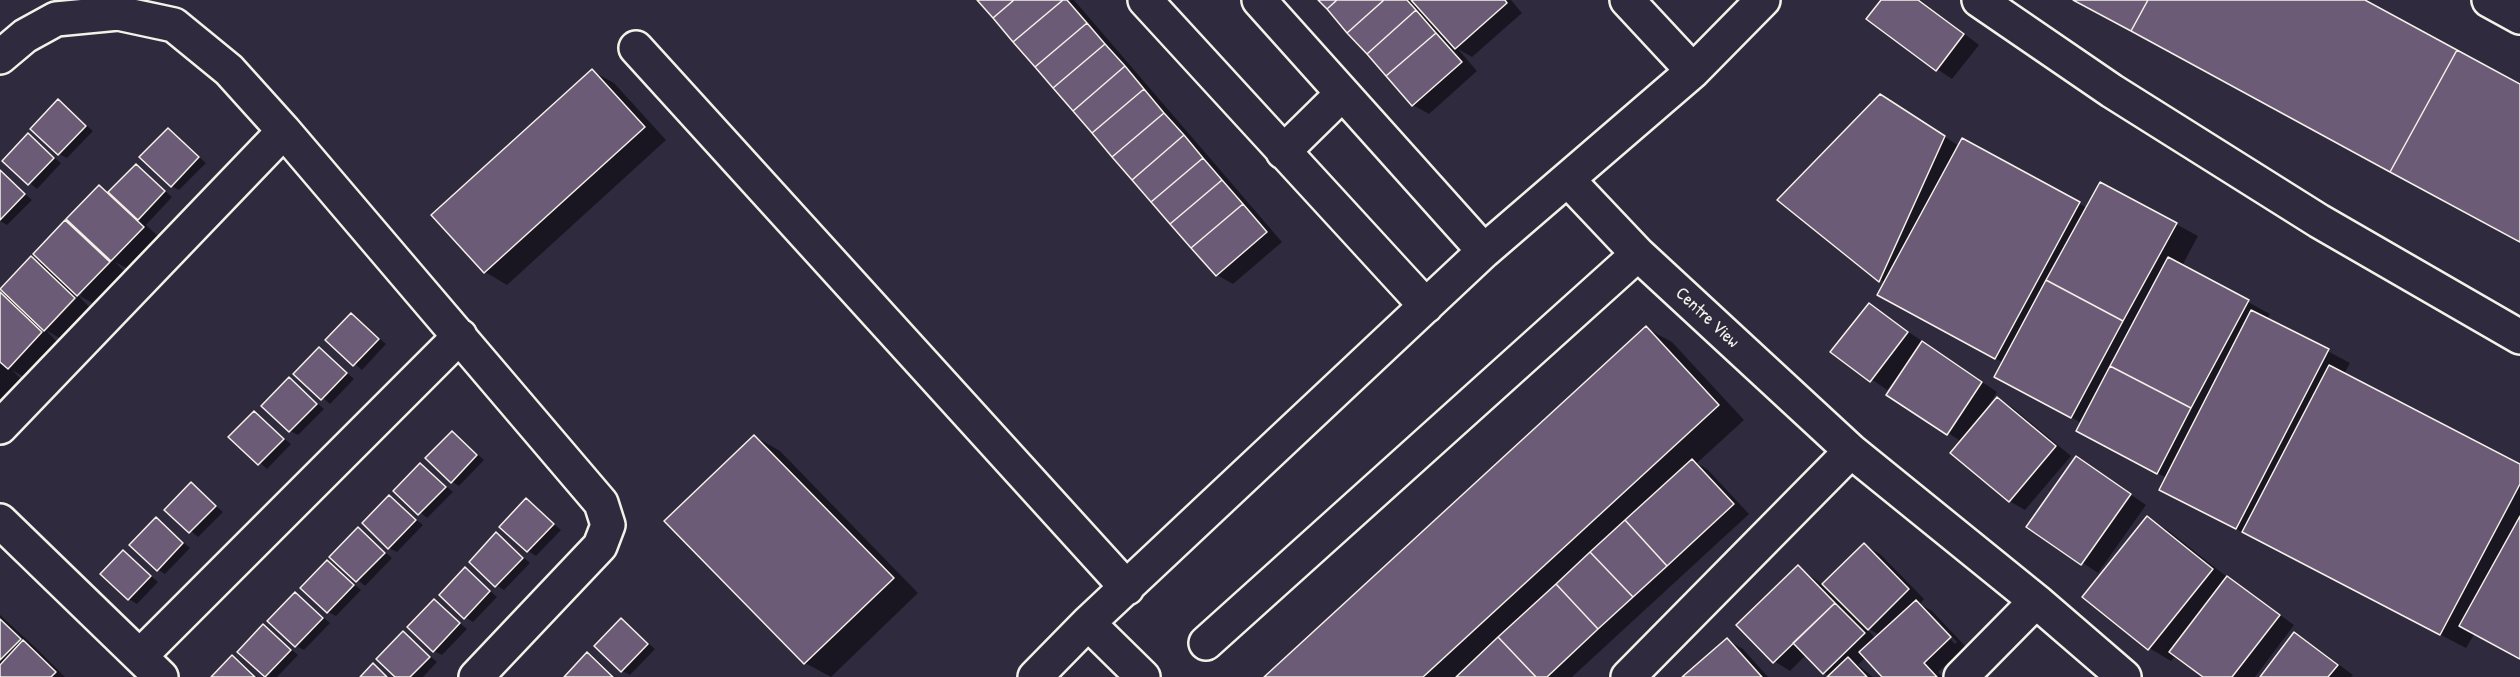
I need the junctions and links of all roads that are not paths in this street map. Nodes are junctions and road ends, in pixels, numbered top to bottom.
1 (1145, 0) edge
2 (1259, 0) edge
3 (1627, 0) edge
4 (1763, 0) edge
5 (1979, 0) edge
6 (2489, 0) edge
7 (2520, 17) edge
8 (636, 48) dead end
9 (0, 57) edge
10 (1693, 71) junction
11 (1342, 94) junction
12 (284, 131) junction
13 (1283, 152) junction
14 (1568, 180) junction
15 (1484, 251) junction
16 (1638, 254) junction
17 (1426, 306) junction
18 (460, 336) junction
19 (2520, 337) edge
20 (0, 427) edge
21 (1851, 451) junction
22 (0, 521) edge
23 (1126, 588) junction
24 (2036, 601) junction
25 (1088, 623) junction
26 (1206, 643) dead end
27 (150, 666) edge
28 (476, 677) edge
29 (1035, 677) edge
30 (1143, 677) edge
31 (1628, 677) edge
32 (1961, 677) edge
33 (2124, 677) edge

1 - 13 street
2 - 11 street
3 - 10 street
4 - 10 street
5 - 19 street
6 - 7 street
8 - 23 street
9 - 12 street
10 - 14 street
11 - 13 street
11 - 15 street
12 - 18 street
12 - 20 street
13 - 17 street
14 - 15 street
14 - 16 street, Centre View
15 - 17 street
16 - 21 street, Centre View
16 - 26 street
17 - 23 street
18 - 27 street
18 - 28 street
21 - 24 street, Centre View
21 - 31 street
22 - 27 street
23 - 25 street
24 - 32 street
24 - 33 street, Centre View
25 - 29 street
25 - 30 street

